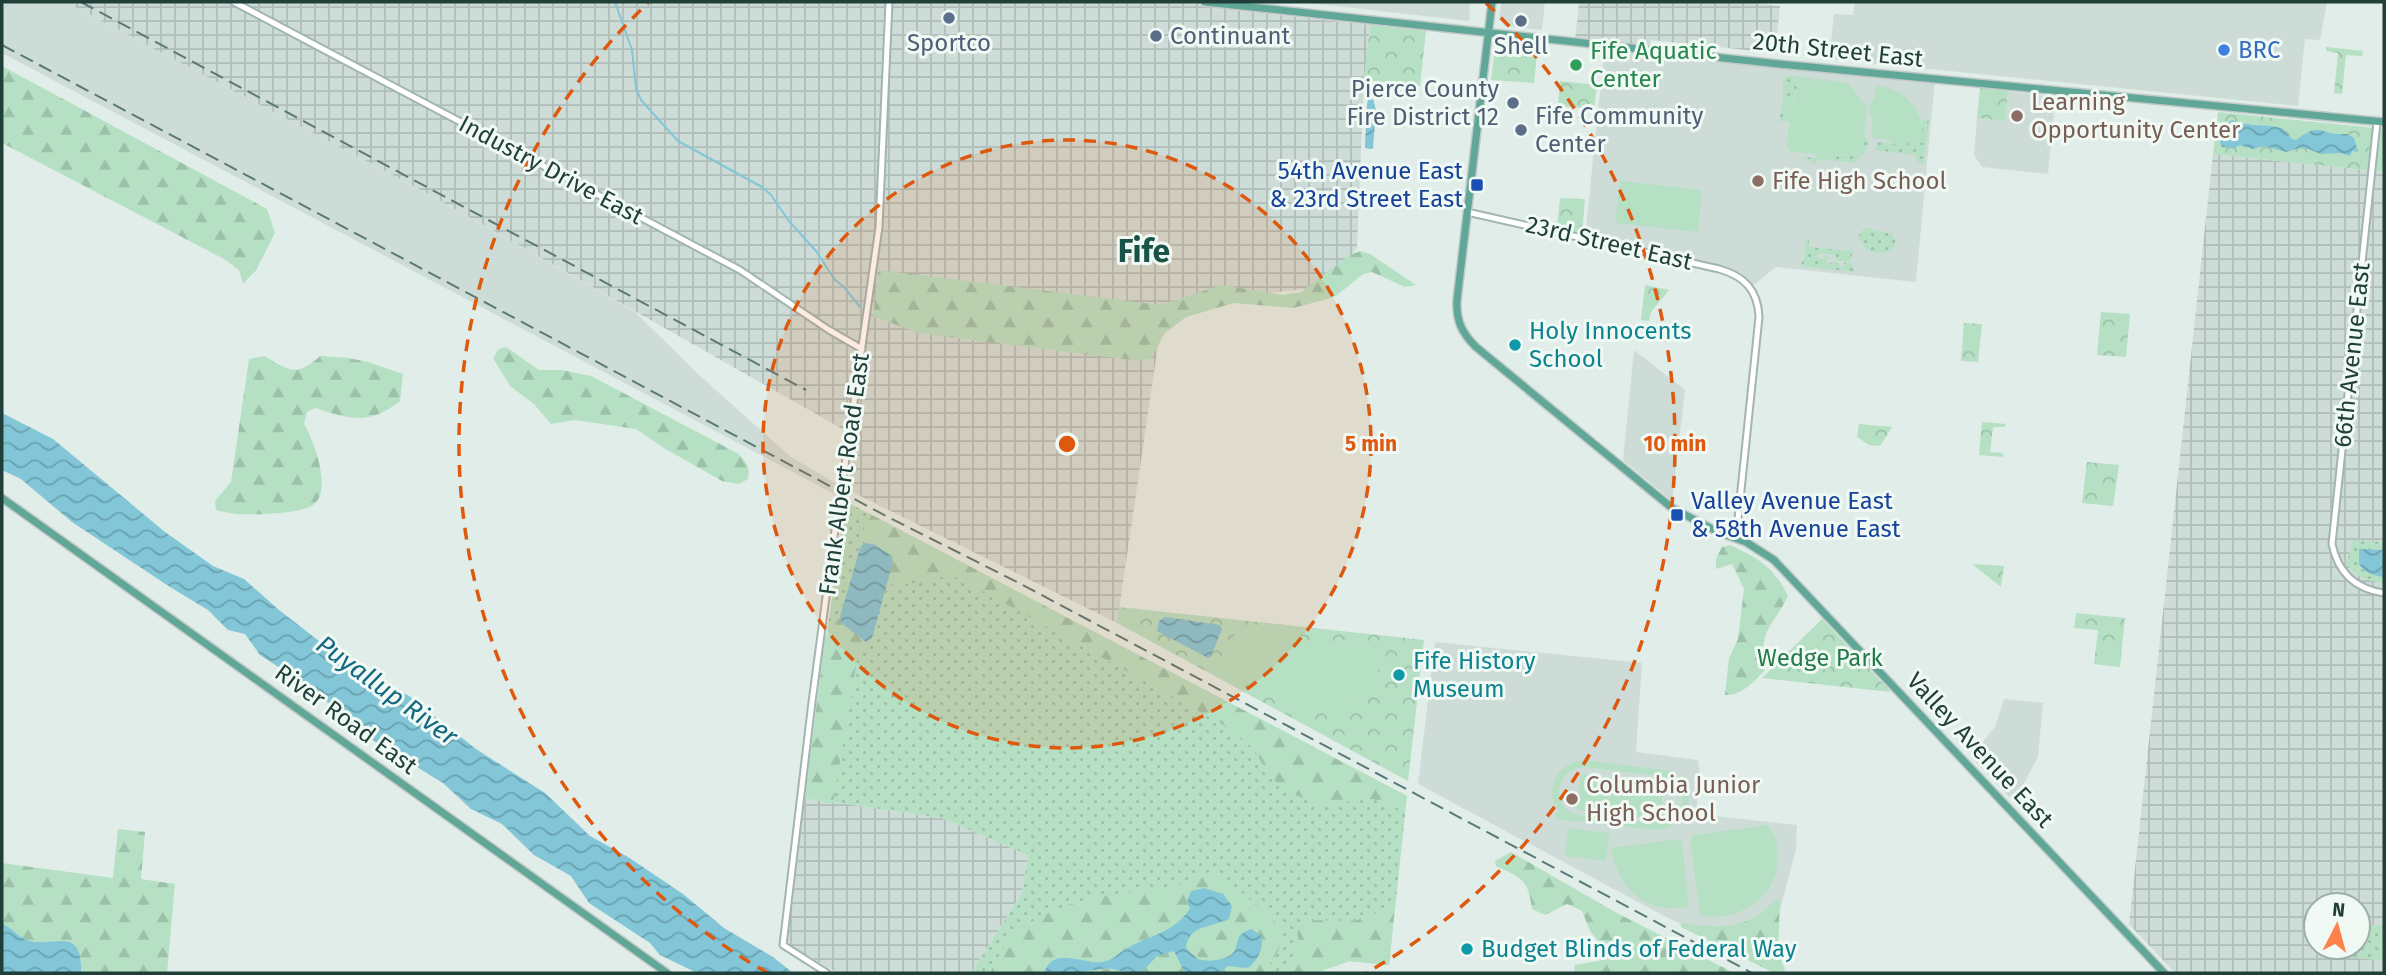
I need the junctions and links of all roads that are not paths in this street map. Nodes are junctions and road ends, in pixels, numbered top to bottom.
1 (234, 2) edge
2 (889, 2) edge
3 (1205, 2) edge
4 (1492, 2) edge
5 (1488, 31) junction
6 (2381, 122) edge
7 (1467, 212) junction
8 (862, 349) junction
9 (2, 498) edge
10 (1735, 538) junction
11 (2384, 593) edge
12 (667, 973) edge
13 (827, 973) edge
14 (2164, 973) edge

1 - 8 street, Industry Drive East
2 - 8 street, Frank Albert Road East
3 - 5 main road, 20th Street East
4 - 5 main road
5 - 6 main road, 20th Street East
5 - 7 main road
6 - 11 street, 66th Avenue East
7 - 10 main road, Valley Avenue East
7 - 10 street, 23rd Street East
8 - 13 street, Frank Albert Road East, bridge
9 - 12 main road, River Road East
10 - 14 main road, Valley Avenue East

